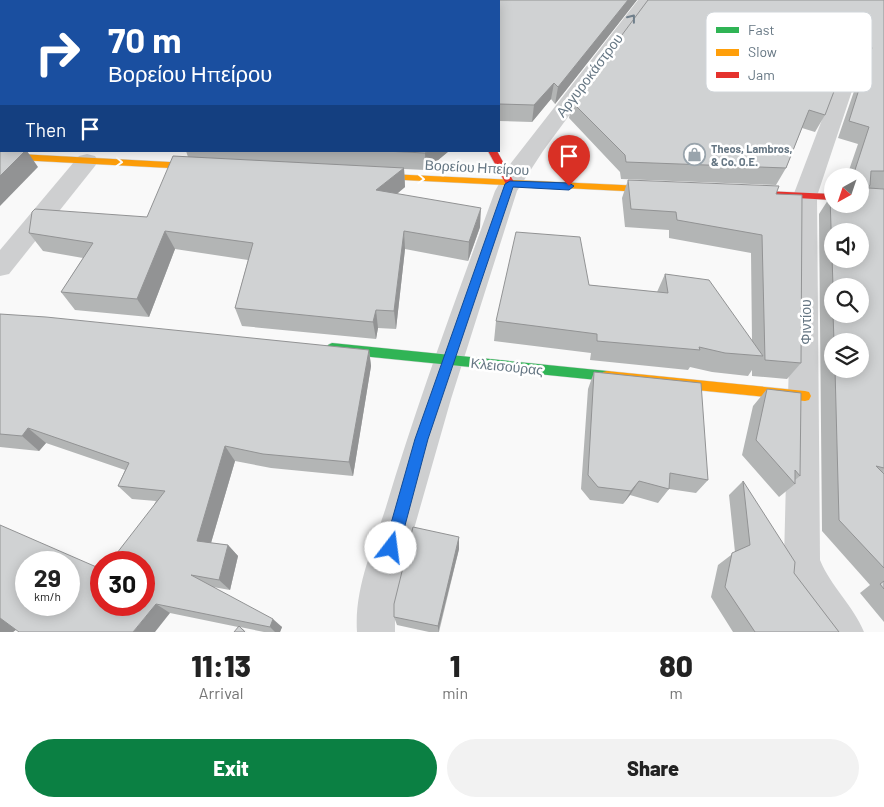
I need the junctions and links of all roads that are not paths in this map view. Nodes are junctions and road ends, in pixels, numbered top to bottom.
1 (646, 0) edge
2 (842, 92) edge
3 (493, 152) edge
4 (0, 156) edge
5 (87, 161) junction
6 (214, 168) edge
7 (352, 175) edge
8 (510, 184) junction
9 (677, 191) edge
10 (756, 194) edge
11 (805, 196) junction
12 (824, 197) edge
13 (0, 267) edge
14 (322, 347) edge
15 (449, 360) junction
16 (805, 396) junction
17 (376, 632) edge
18 (845, 632) edge

8 -> 1 street, Αργυροκάστρου
2 - 11 street, Φιντίου
3 - 8 main road
4 - 5 main road
5 -> 6 main road
5 - 13 street
7 -> 8 main road, Βορείου Ηπείρου
8 - 9 main road, Βορείου Ηπείρου
8 - 15 street, Αργυροκάστρου
10 - 11 main road
11 - 12 main road
11 - 16 street, Φιντίου
14 - 15 main road, Κλεισούρας
15 - 16 main road, Κλεισούρας
15 - 17 street, Αργυροκάστρου
16 - 18 street, Φιντίου

